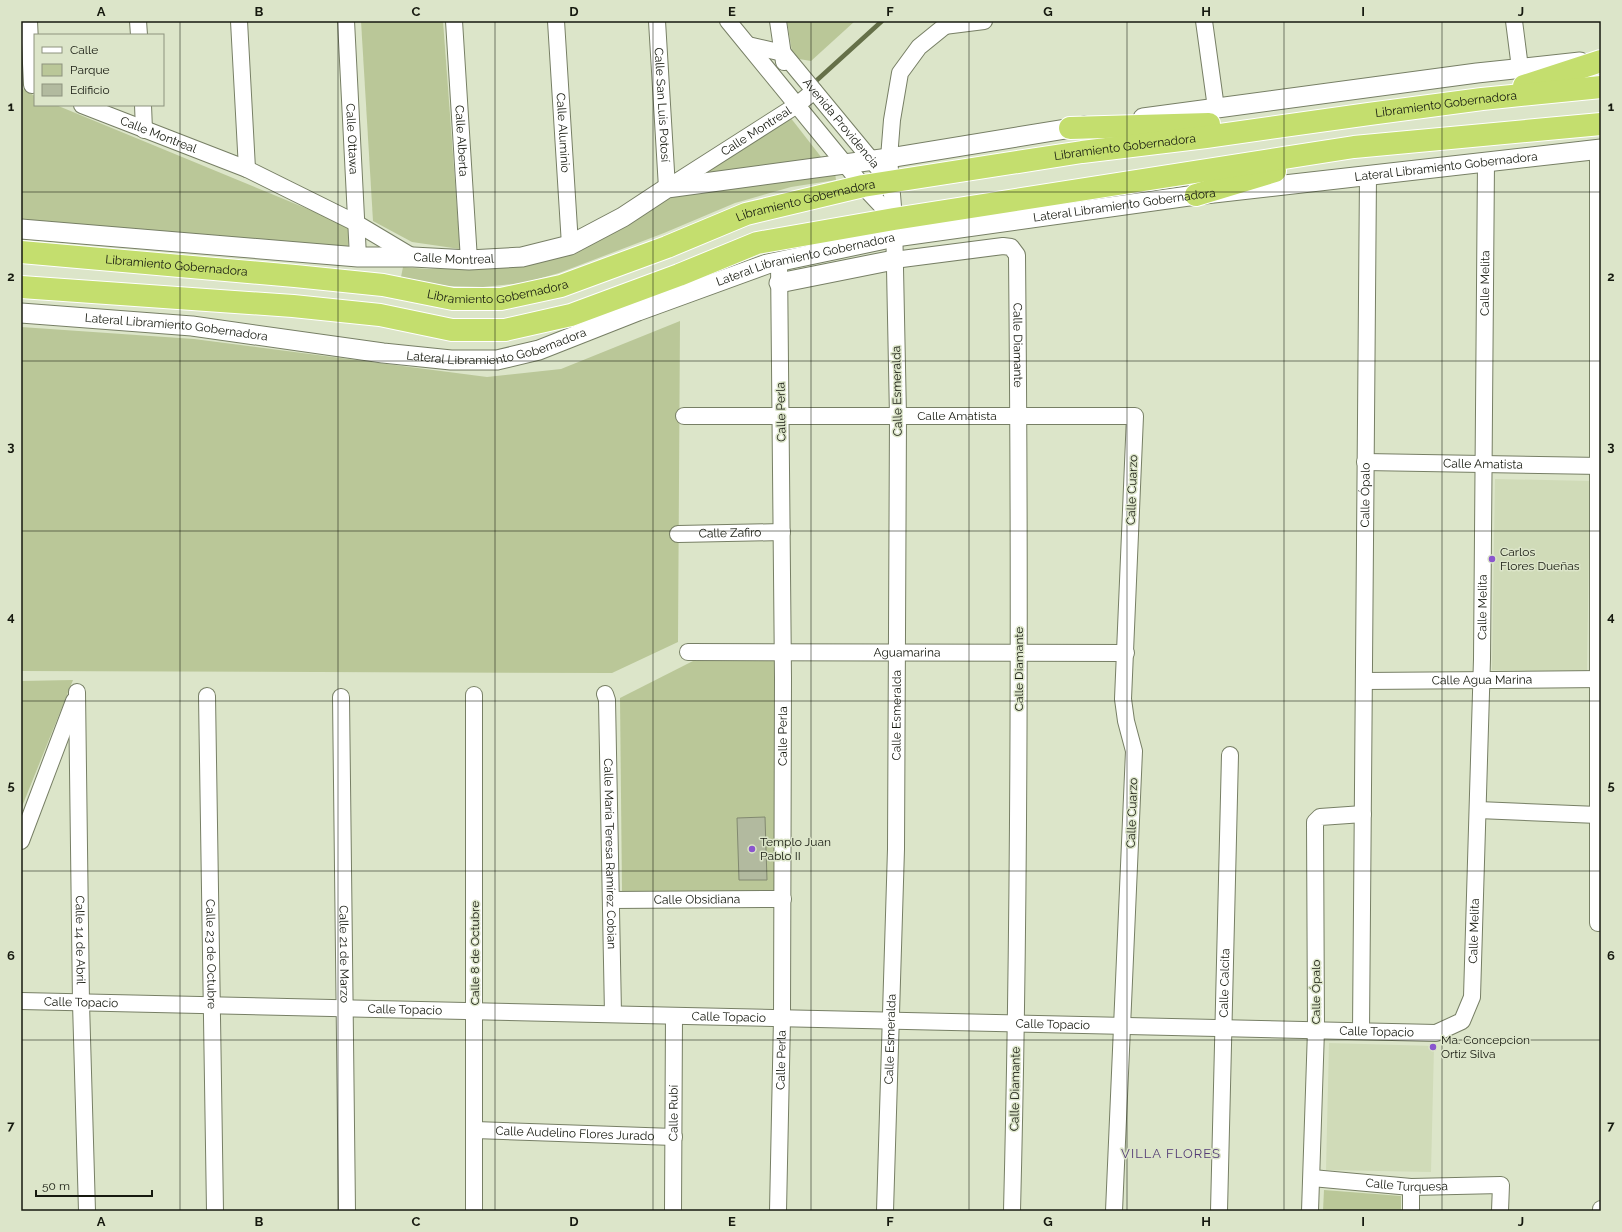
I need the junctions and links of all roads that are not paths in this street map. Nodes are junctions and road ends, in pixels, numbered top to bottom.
1 (29, 21) edge
2 (138, 21) edge
3 (239, 21) edge
4 (346, 21) edge
5 (454, 21) edge
6 (556, 21) edge
7 (657, 21) edge
8 (728, 21) edge
9 (778, 21) edge
10 (984, 21) edge
11 (1204, 21) edge
12 (1514, 21) edge
13 (947, 24) edge
14 (139, 34) edge
15 (748, 44) junction
16 (783, 53) junction
17 (1601, 60) edge
18 (1520, 68) junction
19 (29, 83) edge
20 (1601, 87) edge
21 (814, 91) junction
22 (1482, 99) junction
23 (793, 100) junction
24 (84, 106) edge
25 (143, 106) edge
26 (1216, 108) junction
27 (1314, 122) junction
28 (1601, 124) edge
29 (1070, 128) junction
30 (1556, 128) junction
31 (144, 130) junction
32 (1600, 143) edge
33 (1354, 147) junction
34 (880, 159) junction
35 (1486, 162) junction
36 (846, 164) junction
37 (247, 169) junction
38 (1368, 175) junction
39 (891, 182) junction
40 (863, 186) junction
41 (667, 188) junction
42 (1196, 195) junction
43 (356, 223) junction
44 (894, 228) junction
45 (21, 229) edge
46 (570, 245) junction
47 (21, 252) edge
48 (358, 257) junction
49 (413, 257) junction
50 (469, 260) junction
51 (779, 260) junction
52 (894, 260) junction
53 (779, 283) junction
54 (21, 287) edge
55 (21, 312) edge
56 (684, 416) dead end
57 (781, 416) junction
58 (898, 416) junction
59 (1019, 416) junction
60 (1135, 416) joint
61 (1365, 462) junction
62 (1484, 464) junction
63 (1599, 466) edge
64 (782, 532) junction
65 (678, 534) dead end
66 (688, 652) dead end
67 (783, 652) junction
68 (897, 652) junction
69 (1019, 652) junction
70 (1126, 653) junction
71 (1482, 680) junction
72 (1600, 680) edge
73 (1364, 681) junction
74 (605, 694) dead end
75 (474, 695) dead end
76 (207, 696) dead end
77 (341, 697) dead end
78 (1230, 755) dead end
79 (1478, 810) junction
80 (1363, 814) junction
81 (1598, 814) junction
82 (21, 841) edge
83 (783, 899) junction
84 (610, 900) junction
85 (1598, 924) dead end
86 (21, 1001) edge
87 (81, 1003) junction
88 (211, 1006) junction
89 (345, 1008) junction
90 (475, 1011) junction
91 (613, 1014) junction
92 (674, 1016) junction
93 (782, 1018) junction
94 (891, 1021) junction
95 (1017, 1023) junction
96 (1123, 1026) junction
97 (1224, 1028) junction
98 (1316, 1030) junction
99 (1361, 1031) junction
100 (1436, 1033) joint
101 (475, 1130) junction
102 (674, 1137) junction
103 (1312, 1178) junction
104 (1411, 1187) junction
105 (87, 1211) edge
106 (215, 1211) edge
107 (347, 1211) edge
108 (474, 1211) edge
109 (673, 1211) edge
110 (778, 1211) edge
111 (885, 1211) edge
112 (1012, 1211) edge
113 (1114, 1211) edge
114 (1219, 1211) edge
115 (1310, 1211) edge
116 (1411, 1211) edge
117 (1500, 1211) edge

1 - 19 street
2 - 14 street
3 - 37 street
4 - 43 street, Calle Ottawa
5 - 50 street, Calle Alberta
6 - 46 street, Calle Aluminio
7 - 41 street, Calle San Luis Potosí
8 - 15 street, Avenida Providencia
9 - 16 street
10 - 13 street
11 - 26 street
12 - 18 street
13 - 34 street
15 - 16 street
15 - 23 street, Avenida Providencia
16 - 21 street, Avenida Providencia
16 - 23 street
17 - 18 street
17 - 22 highway
18 - 26 street
20 - 22 highway, Libramiento Gobernadora
21 - 23 street, Calle Montreal
21 - 34 street, Avenida Providencia
22 - 27 highway, Libramiento Gobernadora
23 - 36 street, Avenida Providencia
23 - 41 street, Calle Montreal
24 - 31 street, Calle Montreal
25 - 31 street
26 - 29 street
27 - 29 highway
27 - 39 highway, Libramiento Gobernadora
28 - 30 highway
29 - 34 street
30 - 32 highway
30 - 33 highway
31 - 37 street, Calle Montreal
32 - 35 street, Lateral Libramiento Gobernadora
32 - 63 street
33 - 42 highway
33 - 44 highway
34 - 36 street
34 - 39 street
35 - 38 street, Lateral Libramiento Gobernadora
35 - 62 street, Calle Melita
36 - 40 street, Avenida Providencia
36 - 41 street
37 - 43 street, Calle Montreal
38 - 42 street, Lateral Libramiento Gobernadora
38 - 61 street, Calle Ópalo
39 - 40 highway, Libramiento Gobernadora
39 - 44 street
40 - 44 street, Avenida Providencia
40 - 47 highway, Libramiento Gobernadora
41 - 46 street, Calle Montreal
42 - 44 street, Lateral Libramiento Gobernadora
43 - 48 street, Calle Ottawa
43 - 49 street, Calle Montreal
44 - 51 street, Lateral Libramiento Gobernadora
44 - 52 street, Calle Esmeralda
44 - 54 highway
45 - 48 street
46 - 50 street, Calle Montreal
48 - 49 street
49 - 50 street, Calle Montreal
51 - 53 street, Calle Perla
51 - 55 street, Lateral Libramiento Gobernadora
52 - 53 street
52 - 58 street, Calle Esmeralda
52 - 59 street, Calle Diamante
53 - 57 street, Calle Perla
56 - 57 street, Calle Amatista
57 - 58 street, Calle Amatista
57 - 64 street, Calle Perla
58 - 59 street, Calle Amatista
58 - 68 street, Calle Esmeralda
59 - 60 street, Calle Amatista
59 - 69 street, Calle Diamante
60 - 70 street, Calle Cuarzo
61 - 62 street, Calle Amatista
61 - 73 street, Calle Ópalo
62 - 63 street, Calle Amatista
62 - 71 street, Calle Melita
63 - 72 street
64 - 65 street, Calle Zafiro
64 - 67 street, Calle Perla
66 - 67 street, Aguamarina
67 - 68 street, Aguamarina
67 - 83 street, Calle Perla
68 - 69 street, Aguamarina
68 - 94 street, Calle Esmeralda
69 - 70 street, Aguamarina
69 - 95 street, Calle Diamante
70 - 96 street, Calle Cuarzo
71 - 72 street, Calle Agua Marina
71 - 73 street, Calle Agua Marina
71 - 79 street, Calle Melita
72 - 81 street
73 - 80 street, Calle Ópalo
74 - 84 street, Calle María Teresa Ramírez Cobian
75 - 90 street, Calle 8 de Octubre
76 - 88 street, Calle 23 de Octubre
77 - 89 street, Calle 21 de Marzo
78 - 97 street, Calle Calcita
79 - 81 street
79 - 100 street, Calle Melita
80 - 98 street, Calle Ópalo
80 - 99 street, Calle Ópalo
81 - 85 street
82 - 87 street, Calle 14 de Abril
83 - 84 street, Calle Obsidiana
83 - 93 street, Calle Perla
84 - 91 street, Calle María Teresa Ramírez Cobian
86 - 87 street, Calle Topacio
87 - 88 street, Calle Topacio
87 - 105 street, Calle 14 de Abril
88 - 89 street, Calle Topacio
88 - 106 street, Calle 23 de Octubre
89 - 90 street, Calle Topacio
89 - 107 street, Calle 21 de Marzo
90 - 91 street, Calle Topacio
90 - 101 street, Calle 8 de Octubre
91 - 92 street, Calle Topacio
92 - 93 street, Calle Topacio
92 - 102 street, Calle Rubí
93 - 94 street, Calle Topacio
93 - 110 street, Calle Perla
94 - 95 street, Calle Topacio
94 - 111 street, Calle Esmeralda
95 - 96 street, Calle Topacio
95 - 112 street, Calle Diamante
96 - 97 street, Calle Topacio
96 - 113 street, Calle Cuarzo
97 - 98 street, Calle Topacio
97 - 114 street, Calle Calcita
98 - 99 street, Calle Topacio
98 - 103 street, Calle Ópalo
99 - 100 street, Calle Topacio
101 - 102 street, Calle Audelino Flores Jurado
101 - 108 street, Calle 8 de Octubre
102 - 109 street, Calle Rubí
103 - 104 street, Calle Turquesa
103 - 115 street, Calle Ópalo
104 - 116 street
104 - 117 street, Calle Turquesa

